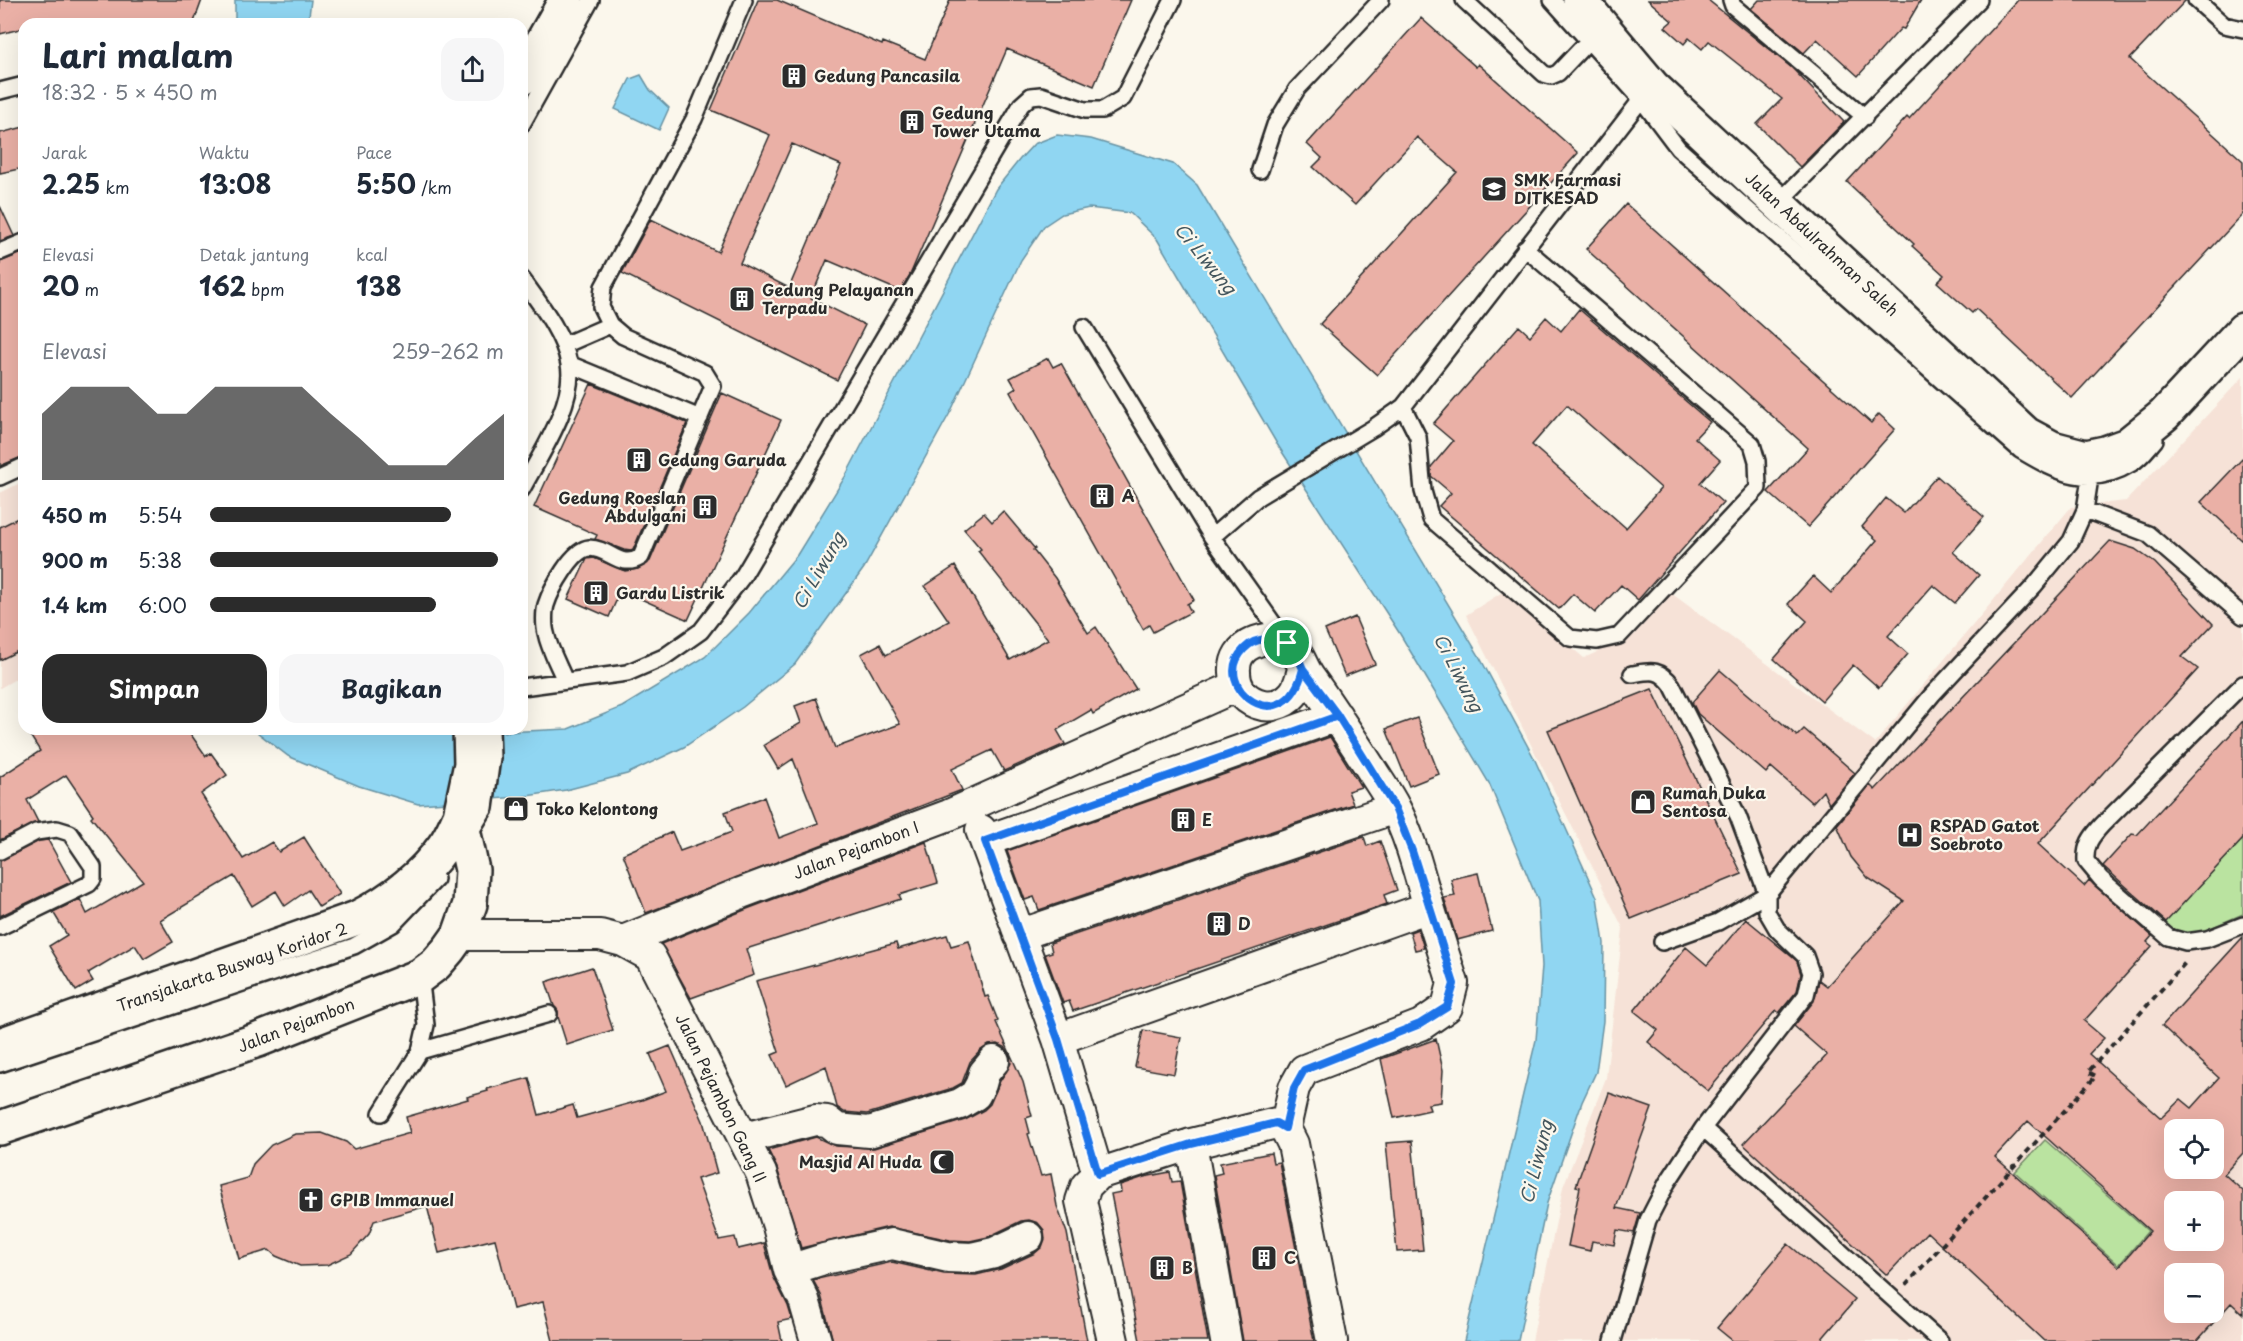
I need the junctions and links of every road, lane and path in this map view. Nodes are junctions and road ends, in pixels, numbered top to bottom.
1 (566, 0) edge
2 (591, 0) edge
3 (744, 0) edge
4 (1173, 0) edge
5 (1381, 0) edge
6 (1464, 0) edge
7 (1552, 0) edge
8 (1580, 0) edge
9 (1731, 0) edge
10 (1979, 0) edge
11 (2196, 0) edge
12 (2243, 29) edge
13 (1596, 34) junction
14 (528, 67) edge
15 (18, 86) edge
16 (0, 91) edge
17 (1647, 93) junction
18 (528, 113) edge
19 (1865, 117) junction
20 (1260, 170) dead end
21 (1778, 203) junction
22 (18, 244) edge
23 (1525, 248) junction
24 (0, 252) edge
25 (528, 287) edge
26 (610, 325) junction
27 (1084, 327) dead end
28 (2243, 330) edge
29 (564, 345) junction
30 (2243, 346) edge
31 (569, 364) junction
32 (1403, 407) junction
33 (700, 418) junction
34 (2088, 467) junction
35 (18, 469) edge
36 (0, 477) edge
37 (528, 477) edge
38 (2085, 510) junction
39 (1212, 537) junction
40 (2243, 616) edge
41 (1287, 643) junction
42 (1303, 669) junction
43 (1632, 674) dead end
44 (565, 681) junction
45 (2243, 684) edge
46 (528, 686) edge
47 (1237, 686) junction
48 (1338, 716) junction
49 (470, 735) edge
50 (491, 735) edge
51 (1395, 808) junction
52 (462, 833) junction
53 (0, 851) edge
54 (1767, 894) junction
55 (1429, 907) junction
56 (2243, 925) edge
57 (0, 927) edge
58 (459, 935) junction
59 (1019, 935) junction
60 (2207, 939) junction
61 (622, 941) junction
62 (1662, 942) dead end
63 (420, 976) junction
64 (549, 1014) dead end
65 (1058, 1039) junction
66 (0, 1045) edge
67 (420, 1051) junction
68 (994, 1061) dead end
69 (0, 1064) edge
70 (381, 1113) dead end
71 (0, 1128) edge
72 (1285, 1128) junction
73 (1703, 1128) junction
74 (744, 1138) junction
75 (1191, 1144) junction
76 (1098, 1174) junction
77 (1028, 1237) dead end
78 (789, 1270) junction
79 (1893, 1299) junction
80 (816, 1341) edge
81 (1113, 1341) edge
82 (1227, 1341) edge
83 (1332, 1341) edge
84 (1613, 1341) edge
85 (1940, 1341) edge

1 - 14 main road
2 - 18 lane
3 - 26 lane
4 - 44 lane
5 - 20 lane
6 - 13 lane
7 - 13 lane
8 - 13 main road, Jalan Abdulrahman Saleh
9 - 19 lane
10 - 19 lane
11 - 12 lane
13 - 17 main road, Jalan Abdulrahman Saleh
15 - 16 lane
17 - 21 main road, Jalan Abdulrahman Saleh
17 - 23 lane
17 - 34 lane
19 - 21 lane
21 - 34 main road, Jalan Abdulrahman Saleh
22 - 24 lane
23 - 32 lane
23 - 32 lane
25 - 29 lane
26 - 29 lane
26 - 33 lane
27 - 39 lane
28 - 34 main road
29 - 31 lane
30 - 34 lane
31 - 33 lane
31 - 37 lane
32 - 39 lane
33 - 44 lane
34 - 38 lane
35 - 36 lane
38 - 40 lane
38 - 54 lane
39 - 41 lane
41 - 42 street
41 - 47 street
42 - 47 street
42 - 48 street
43 - 54 lane
44 - 46 lane
45 - 60 lane
47 - 61 street, Jalan Pejambon I
48 - 51 street
48 - 59 street
49 - 52 main road, Jalan Pejambon
50 - 52 lane
51 - 55 street
51 - 59 street
52 - 58 main road, Jalan Pejambon
52 - 66 main road, Jalan Pejambon
52 - 69 lane, Transjakarta Busway Koridor 2
53 - 57 lane
54 - 62 lane
54 - 73 lane
55 - 65 street
55 - 72 street
56 - 60 lane
58 - 61 street
58 - 63 main road, Jalan Pejambon
59 - 65 street
60 - 79 path
61 - 74 street, Jalan Pejambon Gang II
63 - 67 lane
63 - 71 main road, Jalan Pejambon
64 - 67 lane
65 - 76 street
67 - 70 lane
68 - 74 street
72 - 75 street
72 - 83 street
73 - 79 lane
73 - 84 lane
74 - 78 street, Jalan Pejambon Gang II
75 - 76 street
75 - 82 street
76 - 81 street
77 - 78 street
78 - 80 street, Jalan Pejambon Gang II
79 - 85 lane

